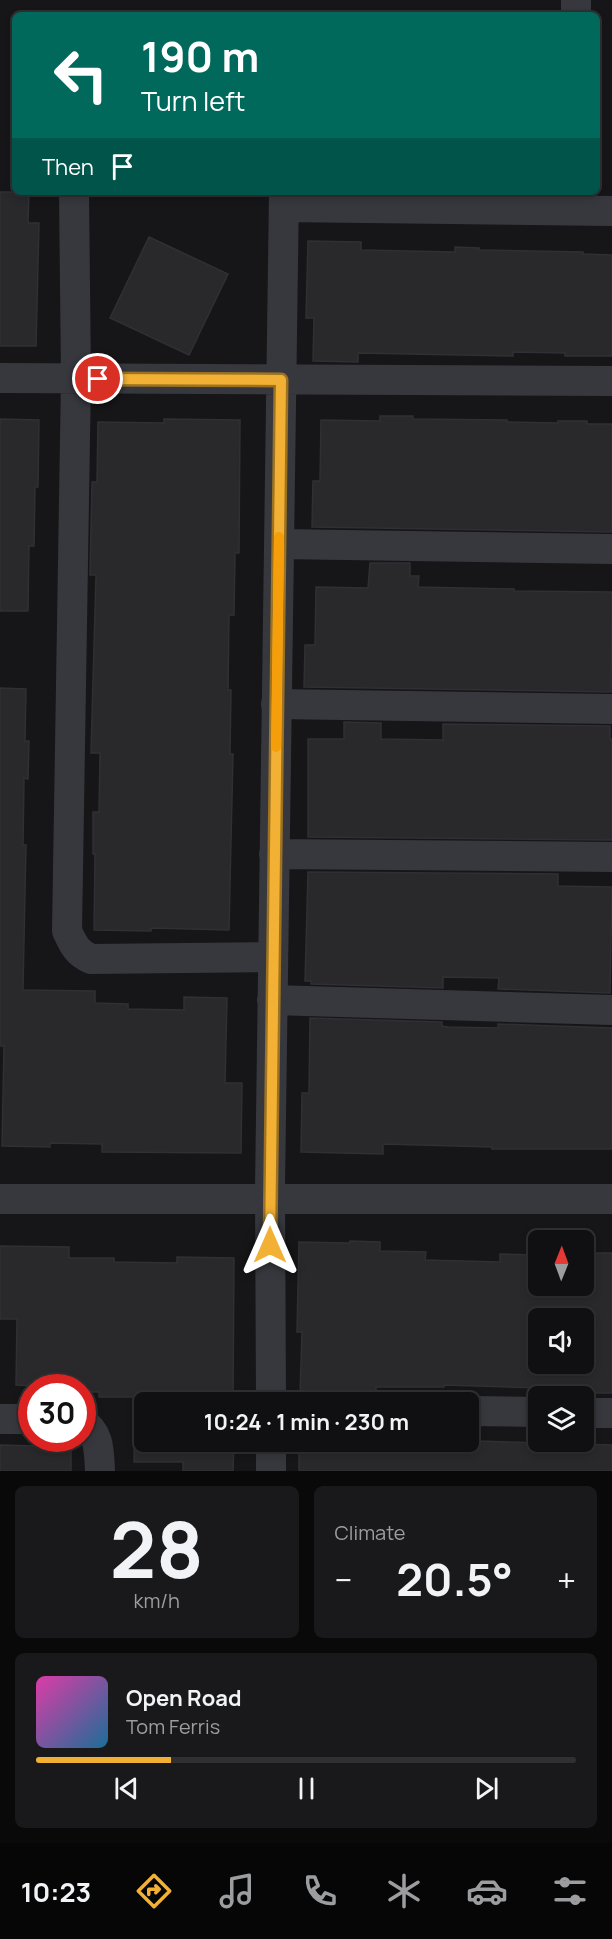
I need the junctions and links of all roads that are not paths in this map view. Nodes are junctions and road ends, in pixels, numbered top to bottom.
1 (74, 195) edge
2 (284, 199) edge
3 (571, 201) edge
4 (612, 211) edge
5 (0, 378) edge
6 (76, 378) junction
7 (281, 380) junction
8 (612, 381) edge
9 (279, 544) junction
10 (612, 549) edge
11 (276, 704) junction
12 (612, 709) edge
13 (274, 854) junction
14 (612, 857) edge
15 (273, 957) junction
16 (272, 1000) junction
17 (612, 1010) edge
18 (0, 1199) edge
19 (612, 1199) edge
20 (270, 1200) junction
21 (271, 1392) edge
22 (479, 1411) edge
23 (528, 1412) edge
24 (594, 1413) edge
25 (612, 1413) edge
26 (0, 1419) edge
27 (18, 1419) edge
28 (96, 1441) edge
29 (271, 1452) edge
30 (100, 1471) edge
31 (271, 1471) edge

1 - 6 street
2 - 3 street
2 - 7 street
3 - 4 street
5 - 6 street
6 - 7 street
6 - 15 street
7 - 8 street
7 - 9 street
9 - 10 street
9 - 11 street
11 - 12 street
11 - 13 street
13 - 14 street
13 - 15 street
15 - 16 street
16 - 17 street
16 - 20 street
18 - 20 street
19 - 20 street
20 - 21 street
22 - 23 street
24 - 25 street
26 - 27 street
28 - 30 street
29 - 31 street

